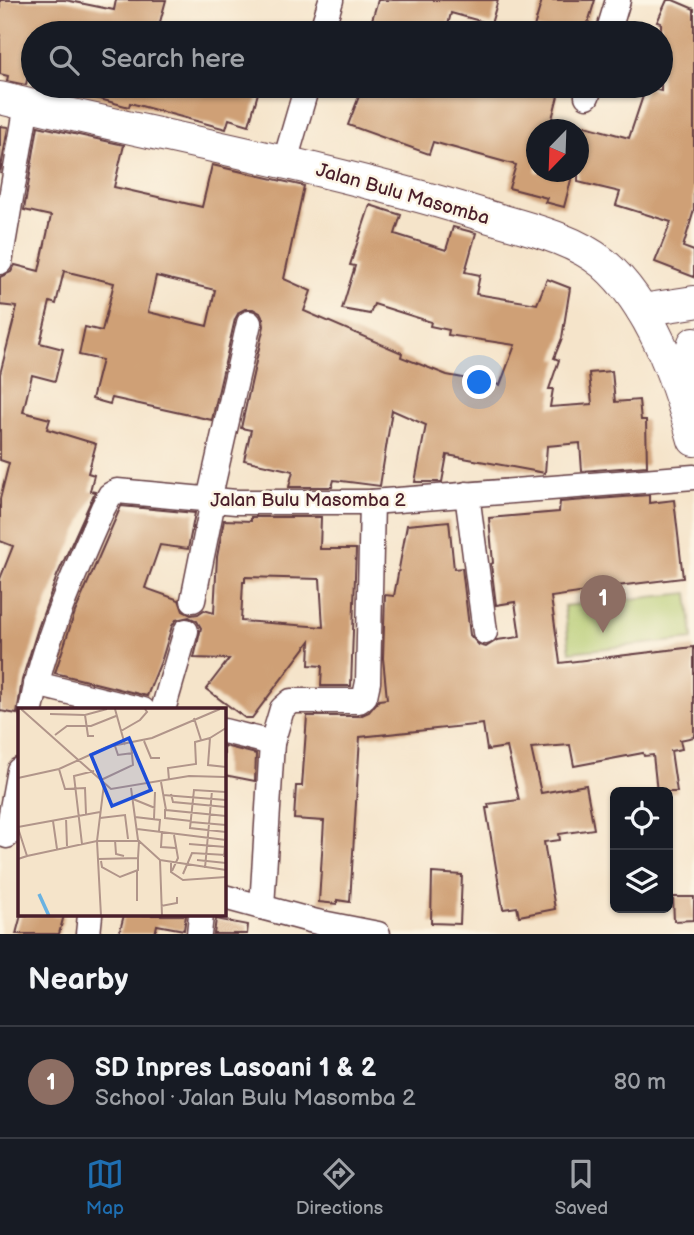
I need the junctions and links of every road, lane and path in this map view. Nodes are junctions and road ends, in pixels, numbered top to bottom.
1 (331, 0) edge
2 (618, 0) edge
3 (325, 21) edge
4 (612, 21) edge
5 (303, 98) edge
6 (13, 101) edge
7 (285, 160) junction
8 (0, 262) edge
9 (694, 302) edge
10 (642, 310) junction
11 (249, 323) dead end
12 (694, 343) edge
13 (679, 385) junction
14 (694, 440) edge
15 (694, 477) edge
16 (467, 494) junction
17 (211, 500) junction
18 (372, 502) junction
19 (193, 600) dead end
20 (186, 631) dead end
21 (485, 632) dead end
22 (36, 684) junction
23 (31, 708) edge
24 (135, 708) edge
25 (164, 708) edge
26 (226, 732) edge
27 (272, 743) junction
28 (18, 777) edge
29 (9, 837) edge
30 (226, 898) edge
31 (262, 907) junction
32 (90, 916) edge
33 (201, 916) edge
34 (88, 934) edge
35 (199, 934) edge
36 (378, 934) edge

1 - 3 street
2 - 4 street
5 - 7 street
6 - 7 street, Jalan Bulu Masomba
6 - 8 street
7 - 10 street, Jalan Bulu Masomba
9 - 10 street
10 - 13 street, Jalan Bulu Masomba
11 - 17 street
12 - 13 street
13 - 14 street, Jalan Bulu Masomba
15 - 16 street, Jalan Bulu Masomba 2
16 - 18 street, Jalan Bulu Masomba 2
16 - 21 street
17 - 18 street, Jalan Bulu Masomba 2
17 - 19 street
17 - 22 street, Jalan Bulu Masomba 2
18 - 27 street
20 - 25 street
22 - 23 street, Jalan Bulu Masomba 2
22 - 24 street
26 - 27 street
27 - 31 street
28 - 29 street
30 - 31 street
31 - 36 street
32 - 34 street
33 - 35 street

